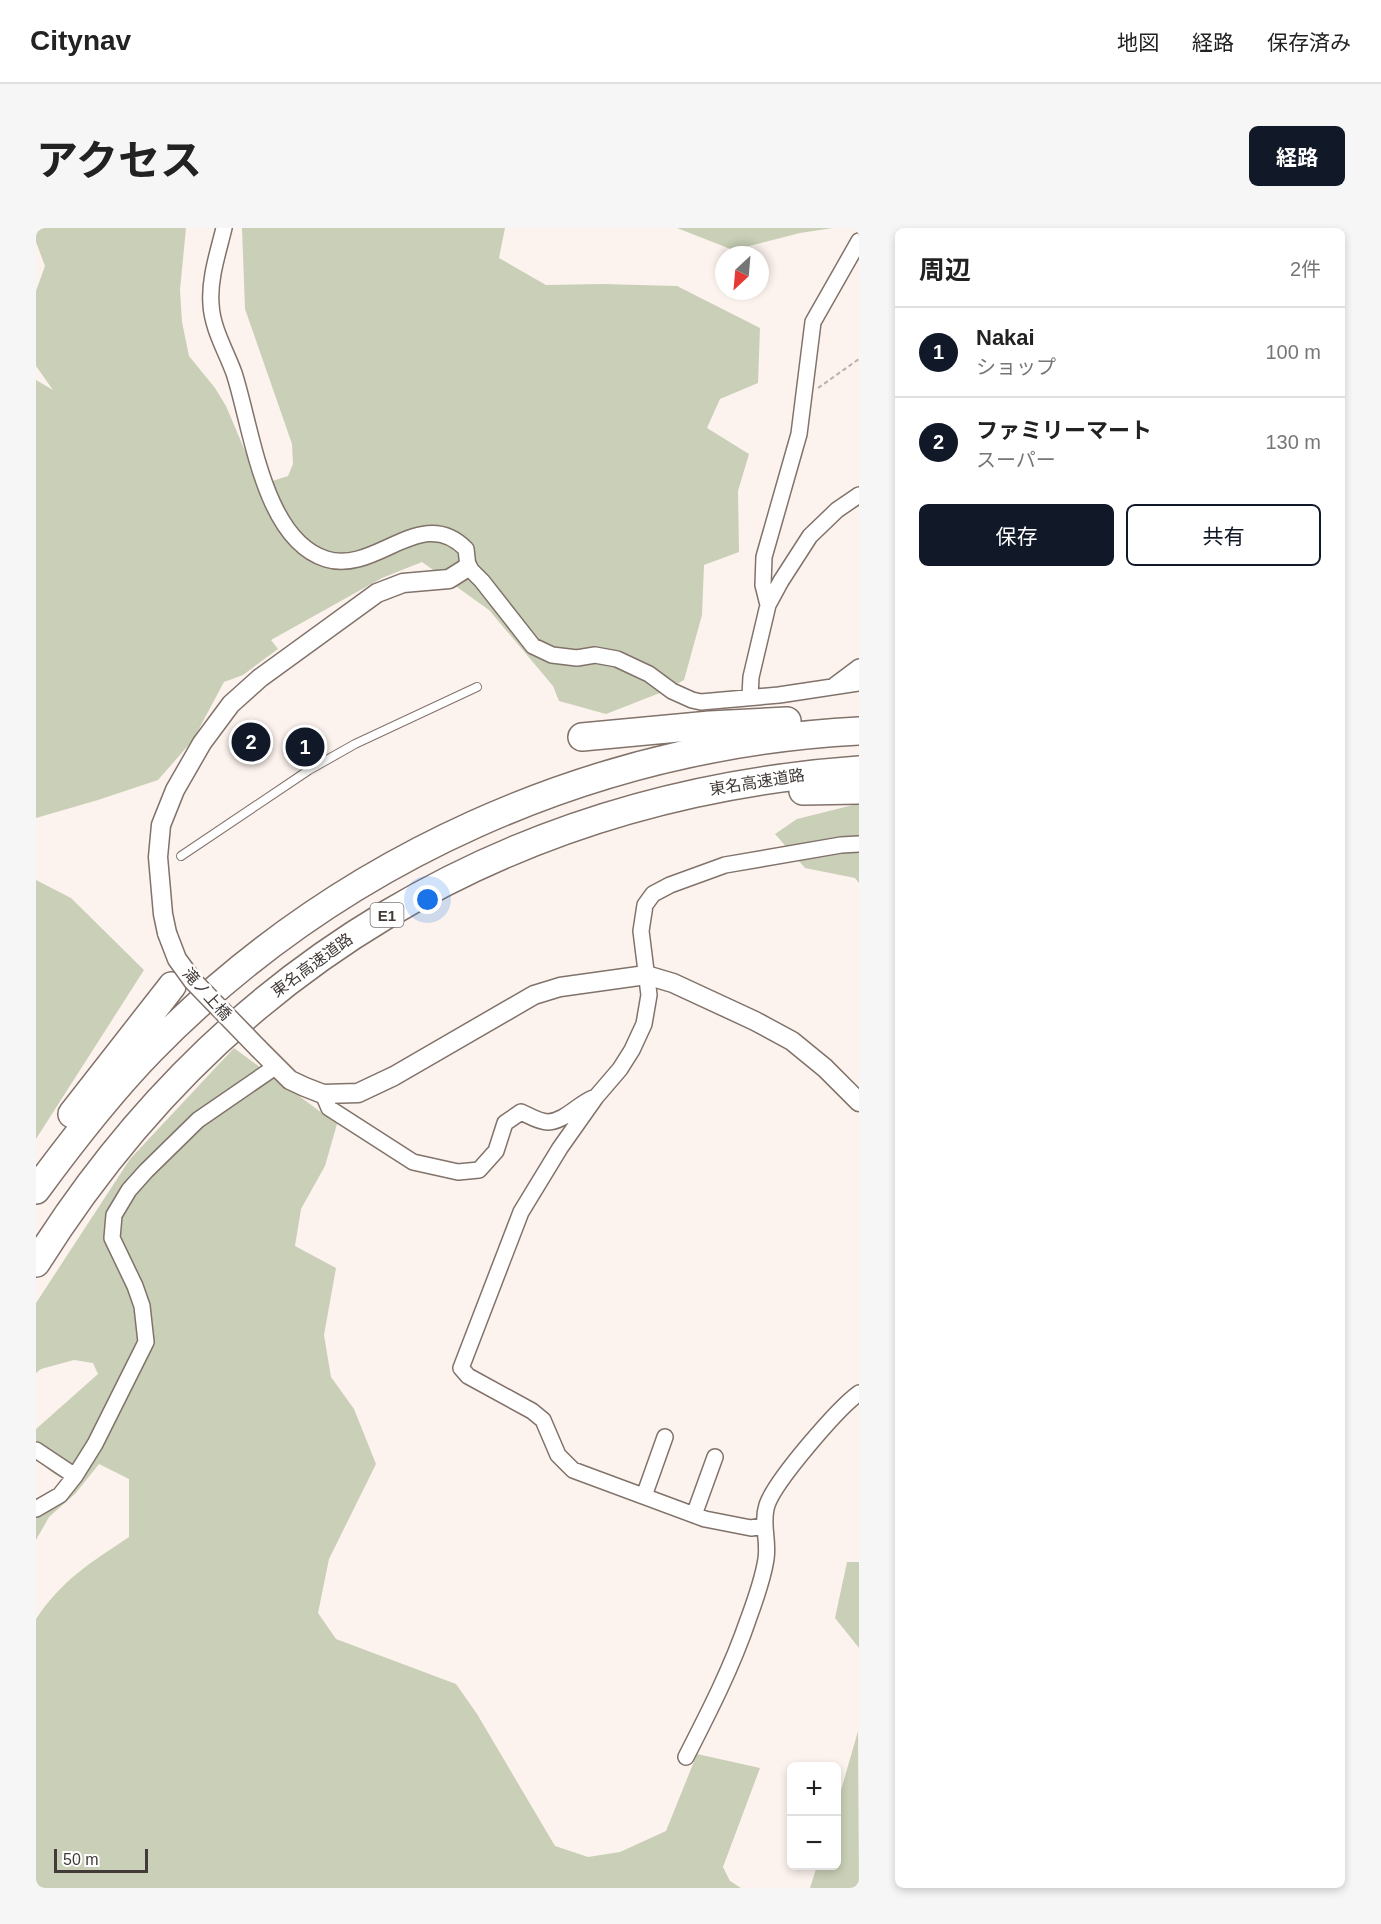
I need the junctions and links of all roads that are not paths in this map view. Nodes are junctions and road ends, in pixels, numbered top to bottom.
1 (224, 228) edge
2 (859, 241) edge
3 (859, 495) edge
4 (468, 567) junction
5 (768, 605) junction
6 (859, 667) edge
7 (859, 683) edge
8 (833, 686) junction
9 (477, 687) dead end
10 (750, 696) junction
11 (859, 717) edge
12 (859, 731) edge
13 (582, 737) dead end
14 (859, 770) edge
15 (859, 790) edge
16 (859, 844) edge
17 (181, 856) dead end
18 (379, 919) junction
19 (646, 975) junction
20 (172, 986) dead end
21 (275, 1067) junction
22 (323, 1094) junction
23 (596, 1097) junction
24 (859, 1102) edge
25 (36, 1167) edge
26 (36, 1190) edge
27 (36, 1263) edge
28 (859, 1393) edge
29 (665, 1437) dead end
30 (36, 1450) edge
31 (715, 1457) dead end
32 (75, 1476) junction
33 (644, 1496) junction
34 (36, 1509) edge
35 (694, 1515) junction
36 (763, 1526) junction
37 (686, 1757) dead end

1 - 4 street
2 - 5 street
3 - 5 street
4 - 10 street
4 - 21 street, 滝ノ上橋, bridge
5 - 10 street
6 - 8 street
7 - 8 street
8 - 10 street
9 - 17 lane
11 - 13 highway
12 - 26 highway, E1
14 - 18 highway, 東名高速道路 / E1
15 - 18 highway
16 - 19 street
18 - 27 highway, 東名高速道路 / E1
19 - 22 street
19 - 23 street
19 - 24 street
20 - 25 highway
21 - 22 street, 滝ノ上橋
21 - 32 street
22 - 23 street
23 - 33 street
28 - 36 street
29 - 33 street
30 - 32 street
31 - 35 street
32 - 34 street
33 - 35 street
35 - 36 street
36 - 37 street

